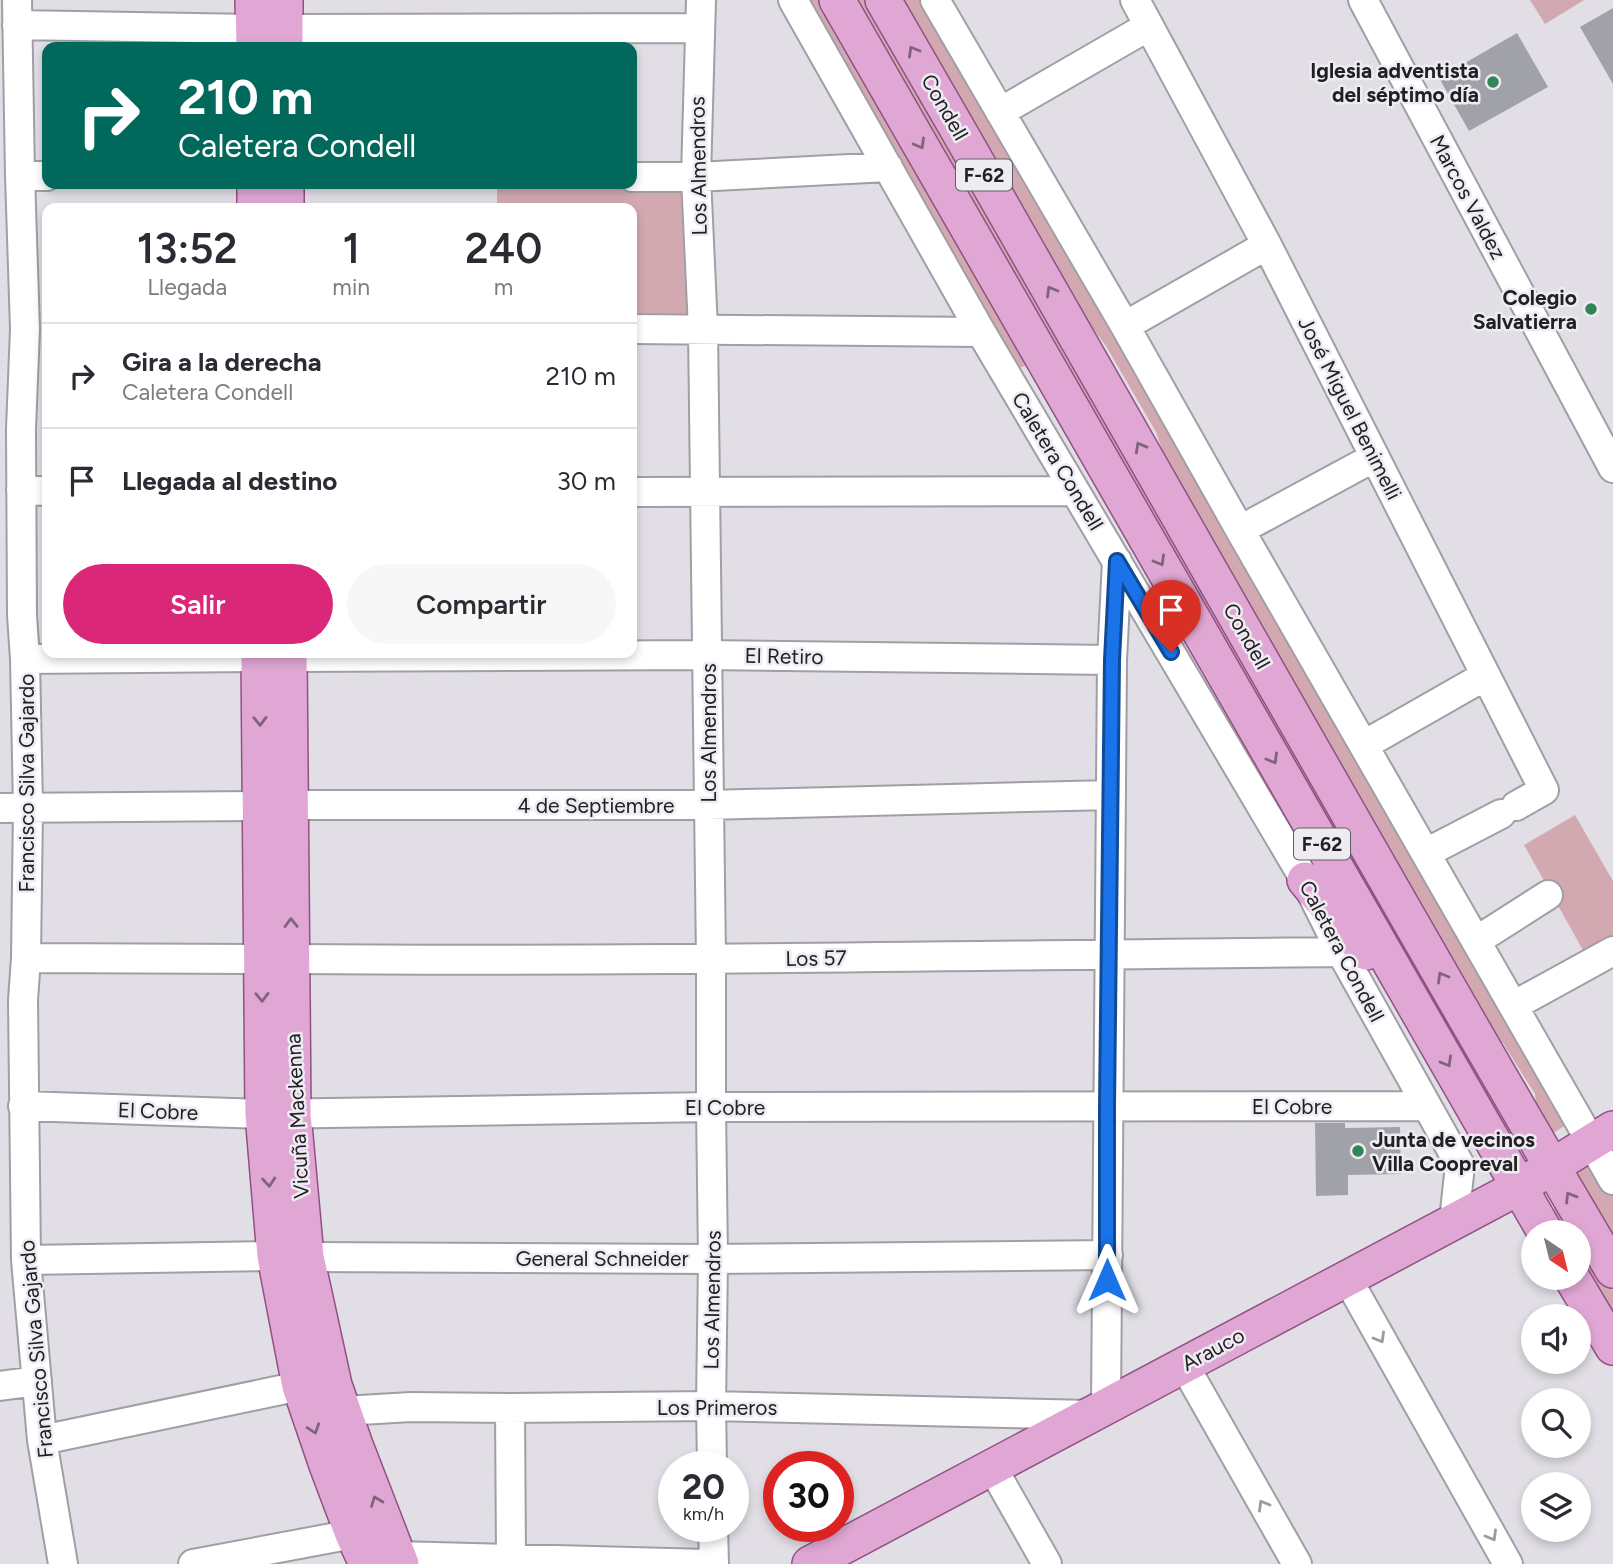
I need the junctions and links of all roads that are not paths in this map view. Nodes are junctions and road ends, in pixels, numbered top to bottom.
1 (793, 0) edge
2 (838, 0) edge
3 (883, 0) edge
4 (935, 0) edge
5 (1135, 0) edge
6 (1363, 0) edge
7 (700, 14) edge
8 (269, 25) edge
9 (1149, 26) junction
10 (13, 32) edge
11 (1000, 112) junction
12 (888, 167) junction
13 (34, 176) edge
14 (637, 177) edge
15 (696, 177) junction
16 (1268, 245) junction
17 (1125, 326) junction
18 (36, 329) edge
19 (637, 329) edge
20 (703, 330) junction
21 (981, 332) junction
22 (10, 429) edge
23 (1375, 457) junction
24 (1613, 468) edge
25 (34, 491) edge
26 (705, 491) junction
27 (1074, 491) junction
28 (637, 492) edge
29 (1240, 530) junction
30 (1117, 561) junction
31 (11, 615) edge
32 (637, 656) edge
33 (707, 656) junction
34 (87, 658) edge
35 (274, 658) edge
36 (25, 659) junction
37 (1112, 660) junction
38 (1485, 676) junction
39 (1364, 745) junction
40 (1111, 795) junction
41 (276, 805) junction
42 (708, 805) junction
43 (0, 808) edge
44 (28, 808) junction
45 (1426, 853) junction
46 (1305, 880) junction
47 (1548, 895) dead end
48 (1476, 941) junction
49 (1613, 951) edge
50 (1341, 953) junction
51 (1110, 954) junction
52 (26, 958) junction
53 (277, 959) junction
54 (711, 960) junction
55 (11, 1000) edge
56 (1513, 1006) junction
57 (1423, 1019) junction
58 (23, 1106) junction
59 (1107, 1106) junction
60 (1427, 1106) junction
61 (711, 1107) junction
62 (278, 1114) junction
63 (1602, 1136) edge
64 (1551, 1167) junction
65 (1613, 1180) edge
66 (1519, 1187) junction
67 (12, 1193) edge
68 (1538, 1220) edge
69 (1454, 1221) junction
70 (1108, 1255) junction
71 (290, 1256) junction
72 (713, 1259) junction
73 (26, 1260) junction
74 (1613, 1270) edge
75 (1347, 1278) junction
76 (1579, 1290) edge
77 (1613, 1347) edge
78 (1184, 1365) junction
79 (37, 1381) junction
80 (0, 1386) edge
81 (300, 1386) junction
82 (710, 1406) junction
83 (510, 1408) junction
84 (1098, 1410) junction
85 (343, 1411) junction
86 (42, 1440) junction
87 (712, 1451) edge
88 (992, 1467) junction
89 (713, 1542) edge
90 (379, 1554) edge
91 (511, 1558) junction
92 (820, 1562) edge
93 (63, 1564) edge
94 (193, 1564) edge
95 (706, 1564) edge
96 (713, 1564) edge
97 (1047, 1564) edge
98 (1297, 1564) edge
99 (1508, 1564) edge

1 - 12 street, Caletera Condell
2 -> 57 main road, Condell / F-62
64 -> 3 main road, Condell / F-62
4 - 11 street
5 - 9 street, José Miguel Benimelli
6 - 24 street, Marcos Valdez
7 - 8 street
7 - 15 street, Los Almendros
8 - 10 street
9 - 11 street
9 - 16 street, José Miguel Benimelli
10 - 13 street, Francisco Silva Gajardo
11 - 17 street
12 - 15 street
12 - 21 street, Caletera Condell
13 - 18 street, Francisco Silva Gajardo
14 - 15 street
15 - 20 street, Los Almendros
16 - 17 street
16 - 23 street, José Miguel Benimelli
17 - 29 street
18 - 22 street, Francisco Silva Gajardo
19 - 20 street
20 - 21 street
20 - 26 street, Los Almendros
21 - 27 street, Caletera Condell
22 - 25 street, Francisco Silva Gajardo
23 - 29 street
23 - 38 street, José Miguel Benimelli
25 - 31 street, Francisco Silva Gajardo
26 - 27 street
26 - 28 street
26 - 33 street, Los Almendros
27 - 30 street, Caletera Condell
29 - 39 street
30 - 37 street
30 - 46 street, Caletera Condell
31 - 36 street, Francisco Silva Gajardo
32 - 33 street, El Retiro
33 - 37 street, El Retiro
33 - 42 street, Los Almendros
34 - 36 street, El Retiro
35 - 41 main road, Vicuña Mackenna
36 - 44 street, Francisco Silva Gajardo
37 - 40 street
38 - 39 street
38 - 45 street, José Miguel Benimelli
39 - 45 street
40 - 42 street, 4 de Septiembre
40 - 51 street
41 - 42 street, 4 de Septiembre
41 - 44 street, 4 de Septiembre
41 - 53 main road, Vicuña Mackenna
42 - 54 street, Los Almendros
43 - 44 street, 4 de Septiembre
44 - 52 street, Francisco Silva Gajardo
45 - 48 street
46 - 50 street, Caletera Condell
46 - 57 main road
47 - 48 street
48 - 56 street
49 - 56 street
50 - 51 street, Los 57
50 - 60 street, Caletera Condell
51 - 54 street, Los 57
51 - 59 street
52 - 53 street, Los 57
52 - 55 street, Francisco Silva Gajardo
53 - 54 street, Los 57
53 - 62 main road, Vicuña Mackenna
54 - 61 street, Los Almendros
55 - 58 street, Francisco Silva Gajardo
56 - 63 street
57 -> 66 main road, Condell / F-62
58 - 62 street, El Cobre
58 - 67 street, Francisco Silva Gajardo
59 - 60 street, El Cobre
59 - 61 street, El Cobre
59 - 70 street
60 - 69 street, Caletera Condell
61 - 62 street, El Cobre
61 - 72 street, Los Almendros
62 - 71 main road, Vicuña Mackenna
63 - 64 main road, Arauco
63 - 65 street
64 - 66 main road, Arauco
74 -> 64 main road, Condell / F-62
66 - 68 main road, Condell / F-62
66 - 69 main road, Arauco
67 - 73 street, Francisco Silva Gajardo
69 - 75 main road, Arauco
70 - 72 street, General Schneider
70 - 84 street
71 - 72 street, General Schneider
71 - 73 street, General Schneider
71 - 81 main road, Vicuña Mackenna
71 - 85 main road, Vicuña Mackenna
72 - 82 street, Los Almendros
73 - 79 street, Francisco Silva Gajardo
75 - 78 main road, Arauco
75 -> 99 street
76 - 77 main road
78 - 84 main road, Arauco
98 -> 78 street
79 - 80 street
79 - 86 street, Francisco Silva Gajardo
81 - 86 street
81 -> 90 main road, Vicuña Mackenna
82 - 83 street, Los Primeros
82 - 84 street, Los Primeros
82 - 87 street, Los Almendros
83 - 85 street, Los Primeros
83 - 91 street
84 - 88 main road, Arauco
90 -> 85 main road, Vicuña Mackenna
86 - 93 street, Francisco Silva Gajardo
88 - 92 main road, Arauco
88 - 97 street
89 - 96 street
90 - 91 street
90 - 94 street
91 - 95 street

